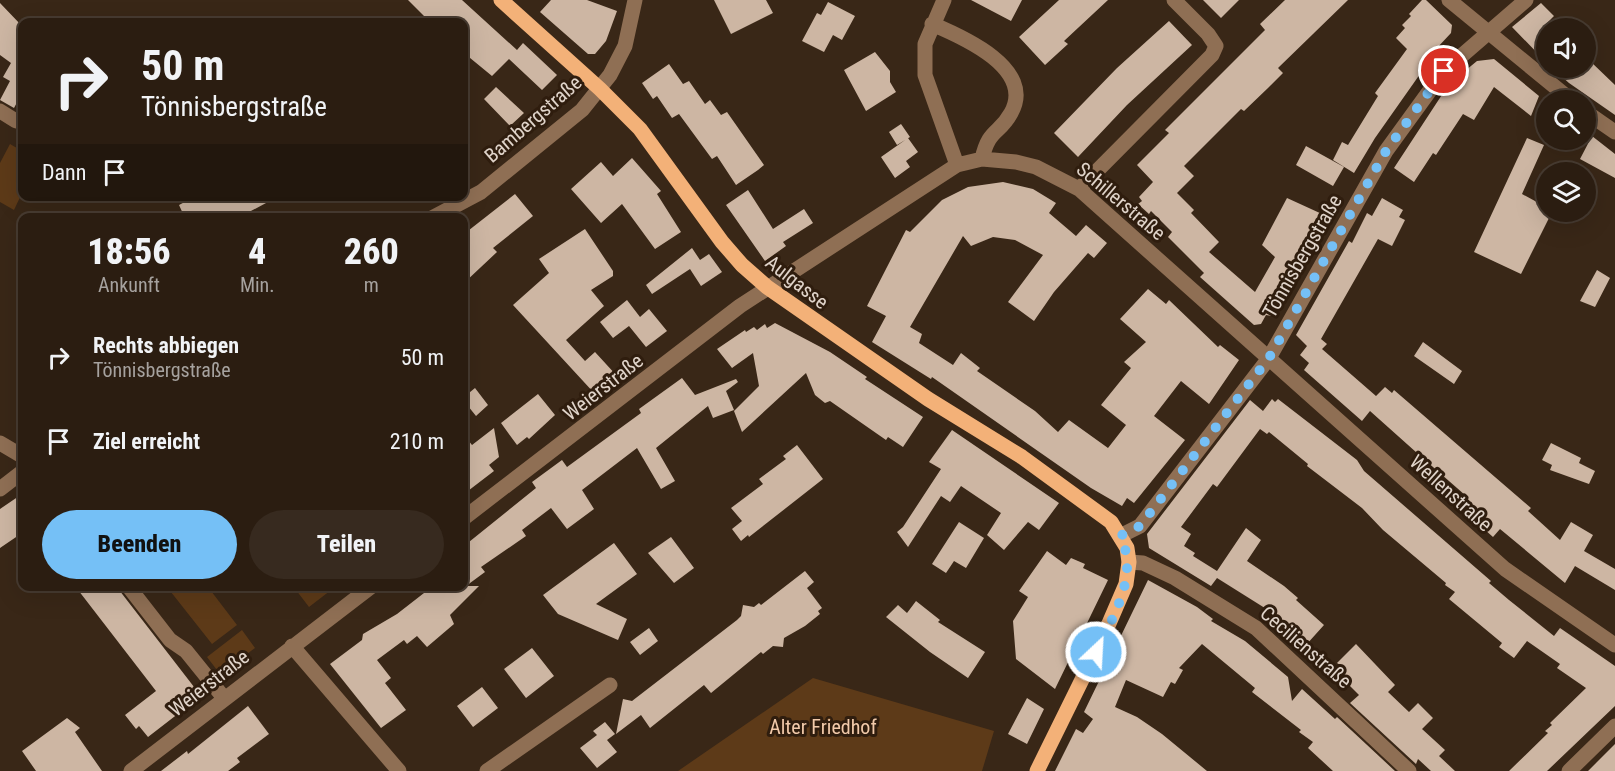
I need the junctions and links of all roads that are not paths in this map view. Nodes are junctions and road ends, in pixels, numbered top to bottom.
1 (501, 0) edge
2 (635, 0) edge
3 (944, 0) edge
4 (1174, 0) edge
5 (1449, 0) edge
6 (1526, 0) edge
7 (932, 24) junction
8 (1487, 33) junction
9 (600, 89) junction
10 (1558, 90) edge
11 (0, 111) edge
12 (1596, 119) edge
13 (18, 120) edge
14 (1615, 132) edge
15 (982, 159) junction
16 (957, 165) junction
17 (1078, 189) junction
18 (468, 199) edge
19 (464, 201) edge
20 (441, 213) edge
21 (767, 287) junction
22 (1269, 358) junction
23 (0, 443) edge
24 (18, 454) edge
25 (18, 475) edge
26 (0, 489) edge
27 (468, 515) edge
28 (1120, 536) junction
29 (1129, 562) junction
30 (132, 591) edge
31 (365, 591) edge
32 (1615, 645) edge
33 (292, 646) junction
34 (610, 685) dead end
35 (224, 698) junction
36 (1615, 726) edge
37 (131, 771) edge
38 (399, 771) edge
39 (487, 771) edge
40 (1037, 771) edge
41 (1409, 771) edge
42 (1569, 771) edge

1 - 9 main road, Aulgasse
2 - 9 street, Bambergstraße
3 - 7 street
4 - 17 street
5 - 8 street
6 - 8 street, Tönnisbergstraße
7 - 15 street
7 - 16 street
8 - 10 street
8 - 22 street, Tönnisbergstraße
9 - 18 street, Bambergstraße
9 - 21 main road, Aulgasse
11 - 13 street
12 - 14 street
15 - 16 street, Schillerstraße
15 - 17 street, Schillerstraße
16 - 21 street, Schillerstraße
17 - 22 street, Schillerstraße
19 - 20 street, Bambergstraße
21 - 27 street, Weierstraße
21 - 28 main road, Aulgasse
22 - 28 street, Tönnisbergstraße
22 - 32 street, Wellenstraße
23 - 24 street
25 - 26 street
28 - 29 main road
29 - 40 main road
29 - 41 street, Cecilienstraße
30 - 35 street
31 - 33 street, Weierstraße
33 - 35 street, Weierstraße
33 - 38 street
34 - 39 street
35 - 37 street, Weierstraße
36 - 42 street

